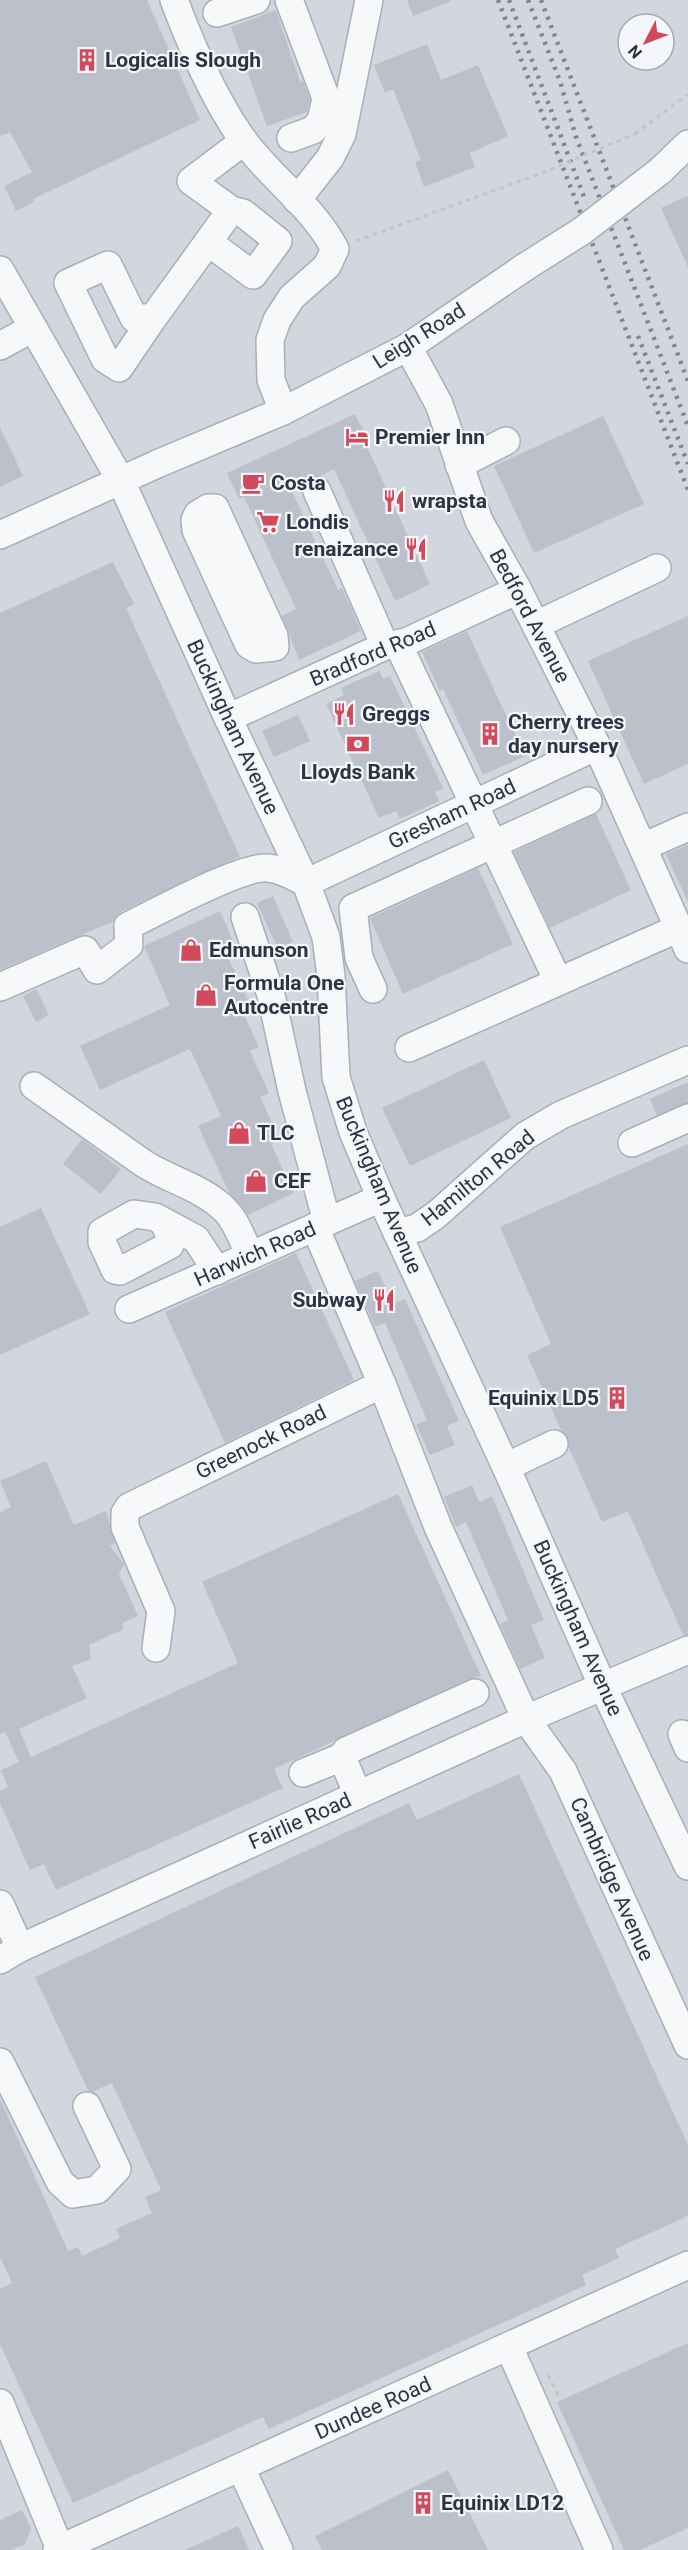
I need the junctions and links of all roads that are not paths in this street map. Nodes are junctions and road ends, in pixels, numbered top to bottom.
1 (174, 0) edge
2 (256, 0) edge
3 (289, 0) edge
4 (369, 0) edge
5 (217, 13) dead end
6 (291, 138) dead end
7 (244, 141) junction
8 (688, 144) edge
9 (297, 200) junction
10 (231, 210) junction
11 (208, 242) junction
12 (0, 270) edge
13 (149, 323) dead end
14 (33, 328) junction
15 (0, 346) edge
16 (408, 347) junction
17 (283, 411) junction
18 (506, 441) dead end
19 (459, 465) junction
20 (121, 481) junction
21 (317, 490) dead end
22 (0, 535) edge
23 (657, 568) dead end
24 (518, 590) junction
25 (536, 624) junction
26 (392, 645) junction
27 (276, 647) junction
28 (297, 687) junction
29 (228, 718) junction
30 (597, 746) junction
31 (588, 801) dead end
32 (475, 803) junction
33 (688, 827) edge
34 (494, 844) junction
35 (643, 847) junction
36 (306, 883) junction
37 (245, 917) dead end
38 (683, 939) edge
39 (558, 981) junction
40 (0, 987) edge
41 (373, 989) dead end
42 (409, 1048) dead end
43 (688, 1060) edge
44 (34, 1086) dead end
45 (688, 1118) edge
46 (632, 1143) dead end
47 (381, 1198) junction
48 (164, 1222) dead end
49 (321, 1225) junction
50 (397, 1233) junction
51 (250, 1256) junction
52 (217, 1271) junction
53 (129, 1309) dead end
54 (382, 1384) junction
55 (554, 1444) dead end
56 (506, 1467) junction
57 (156, 1648) dead end
58 (688, 1650) edge
59 (603, 1687) junction
60 (475, 1693) dead end
61 (526, 1719) junction
62 (342, 1756) junction
63 (303, 1773) dead end
64 (358, 1795) junction
65 (688, 1866) edge
66 (0, 1904) edge
67 (10, 1954) edge
68 (688, 2045) edge
69 (0, 2062) edge
70 (87, 2106) dead end
71 (688, 2265) edge
72 (509, 2347) junction
73 (0, 2403) edge
74 (242, 2468) junction
75 (72, 2547) edge
76 (279, 2550) edge
77 (599, 2550) edge

1 - 7 street
2 - 5 street
3 - 6 street
4 - 9 street
7 - 9 street
7 - 10 street
8 - 16 street, Leigh Road, bridge
9 - 17 street
10 - 11 street
10 - 11 street
11 - 13 street
12 - 14 street, Buckingham Avenue
14 - 15 street
14 - 20 street, Buckingham Avenue
16 - 17 street, Leigh Road
16 - 19 street, Bedford Avenue
17 - 20 street, Leigh Road
18 - 19 street
19 - 24 street, Bedford Avenue
20 - 22 street, Leigh Road
20 - 29 street, Buckingham Avenue
21 - 26 street
23 - 25 street
24 - 25 street, Bedford Avenue
24 - 26 street, Bradford Road
25 - 30 street, Bedford Avenue
26 - 28 street, Bradford Road
26 - 32 street
27 - 27 street
27 - 28 street
28 - 29 street, Bradford Road
29 - 36 street, Buckingham Avenue
30 - 32 street, Gresham Road
30 - 35 street, Bedford Avenue
31 - 34 street
32 - 34 street
32 - 36 street, Gresham Road
33 - 35 street
34 - 39 street
34 - 41 street
35 - 38 street, Bedford Avenue
36 - 40 street
36 - 47 street, Buckingham Avenue
37 - 49 street, Cambridge Avenue
38 - 39 street
39 - 42 street
43 - 50 street, Hamilton Road
44 - 51 street
45 - 46 street
47 - 49 street, Harwich Road
47 - 50 street, Buckingham Avenue
48 - 52 street
49 - 51 street, Harwich Road
49 - 54 street, Cambridge Avenue
50 - 56 street, Buckingham Avenue
51 - 52 street, Harwich Road
52 - 53 street, Harwich Road
54 - 57 street, Greenock Road
54 - 61 street, Cambridge Avenue
55 - 56 street
56 - 59 street, Buckingham Avenue
58 - 59 street, Fairlie Road
59 - 61 street, Fairlie Road
59 - 65 street, Buckingham Avenue
60 - 62 street
61 - 64 street, Fairlie Road
61 - 68 street, Cambridge Avenue
62 - 63 street
62 - 64 street
64 - 67 street, Fairlie Road
66 - 67 street
69 - 70 street
71 - 72 street, Dundee Road
72 - 74 street, Dundee Road
72 - 77 street
73 - 75 street
74 - 75 street, Dundee Road
74 - 76 street

